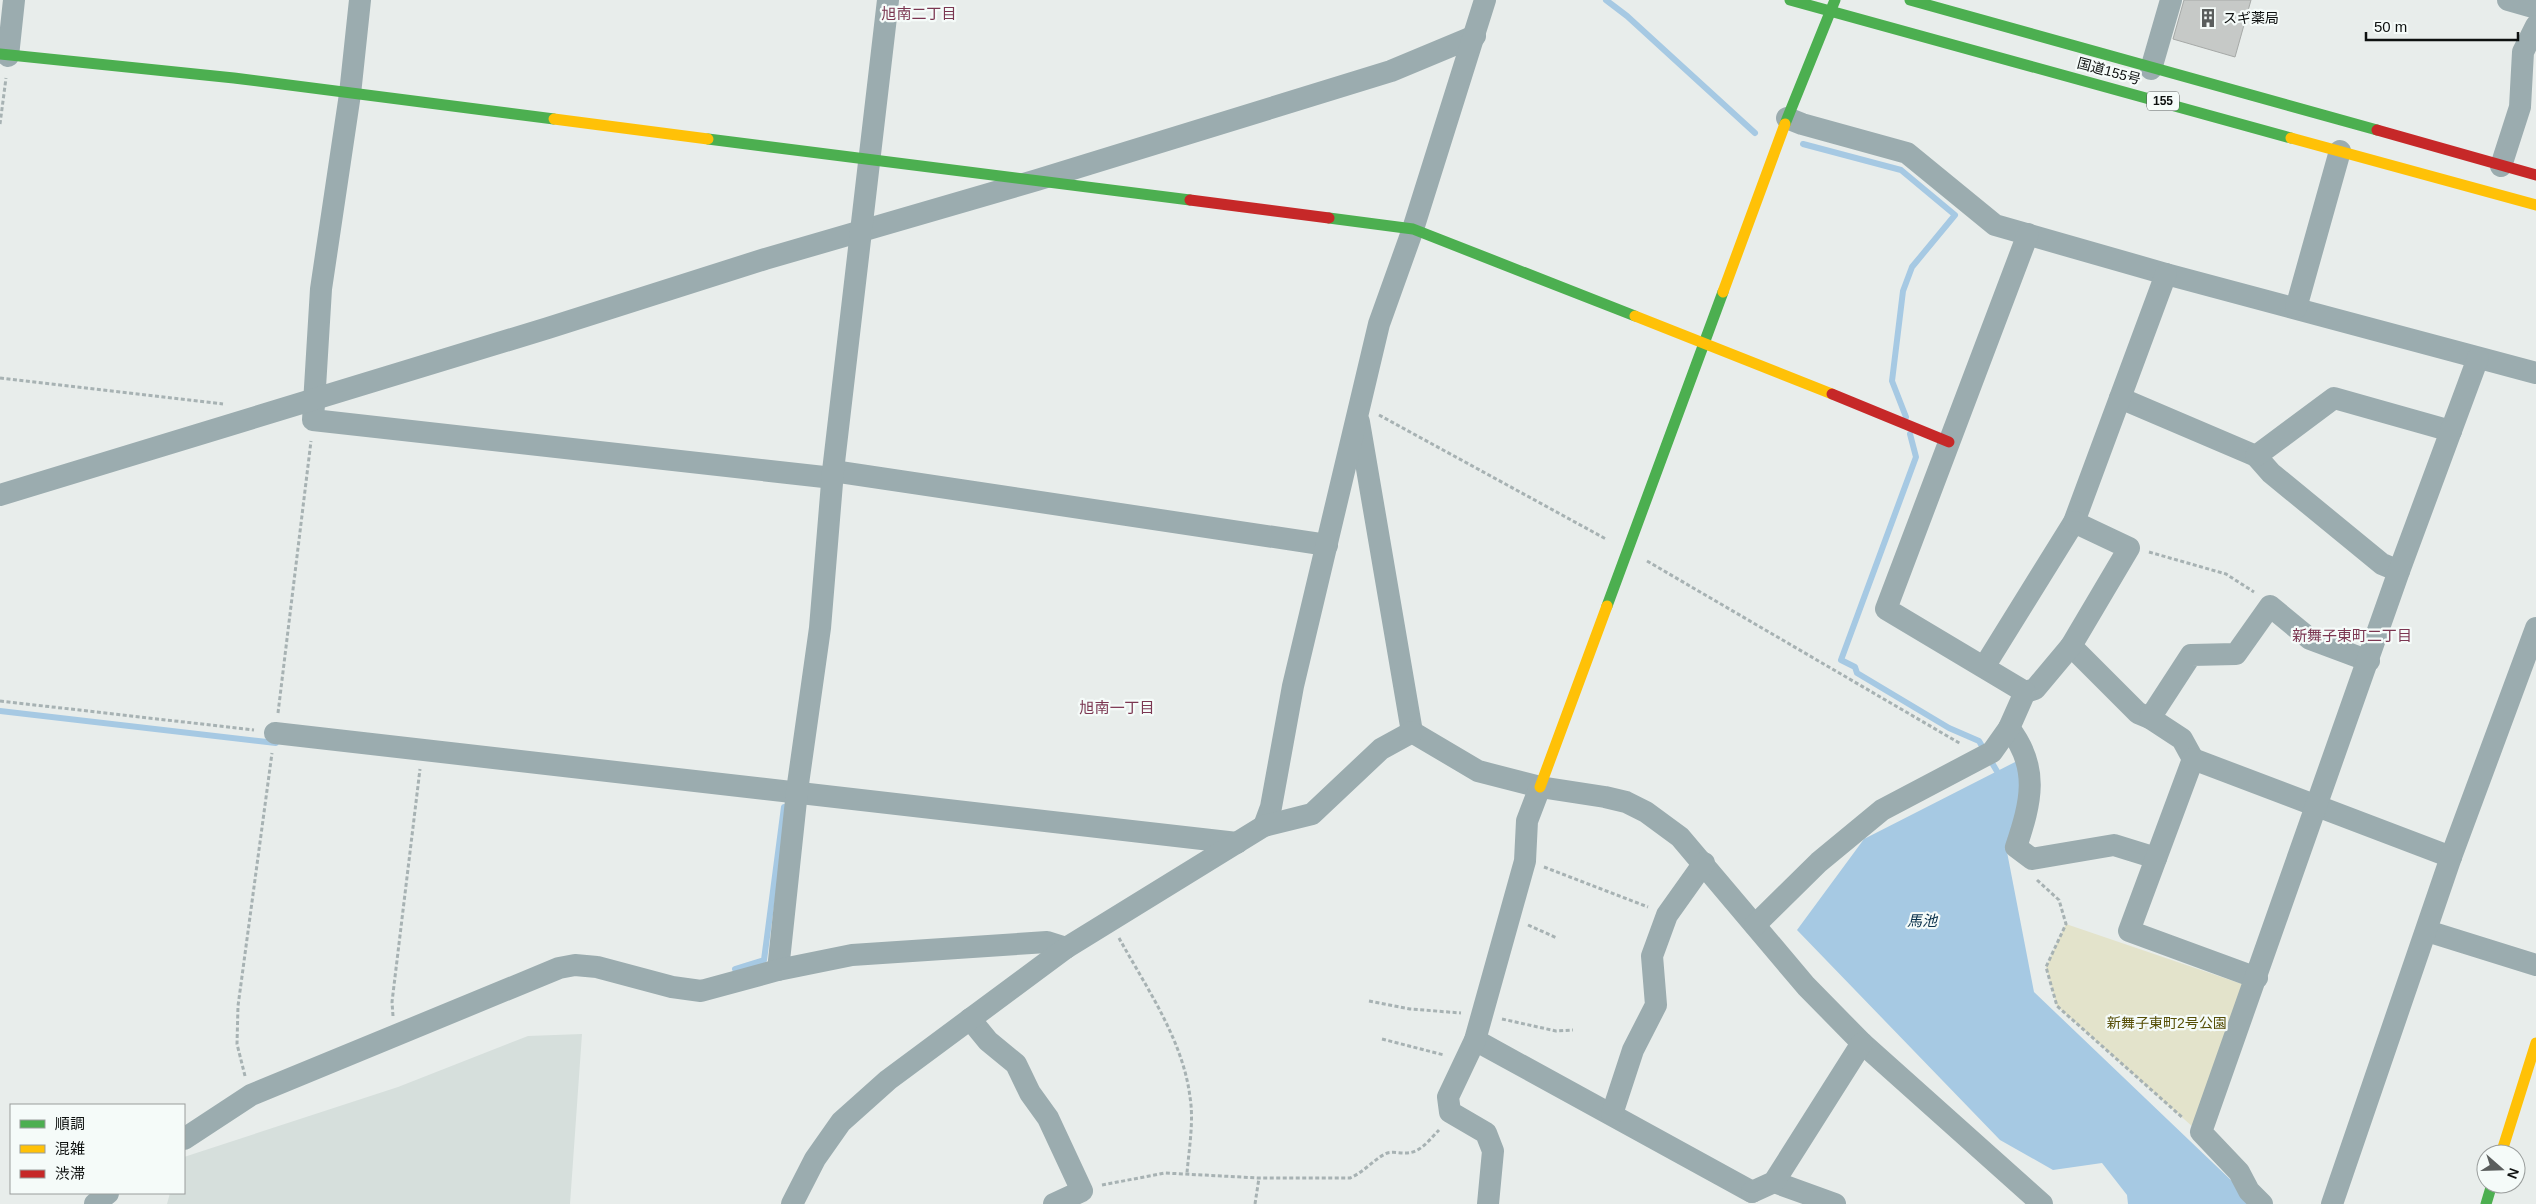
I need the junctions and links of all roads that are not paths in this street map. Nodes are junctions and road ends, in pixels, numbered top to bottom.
1 (14, 0) edge
2 (360, 0) edge
3 (888, 0) edge
4 (1485, 0) edge
5 (1790, 0) edge
6 (1910, 0) edge
7 (2171, 0) edge
8 (2508, 0) edge
9 (1832, 5) edge
10 (2536, 8) edge
11 (2536, 26) edge
12 (1475, 36) junction
13 (4, 55) edge
14 (2151, 69) junction
15 (350, 94) junction
16 (2528, 111) edge
17 (1787, 118) junction
18 (2340, 151) junction
19 (870, 161) junction
20 (2501, 166) junction
21 (2536, 175) edge
22 (1037, 180) junction
23 (2536, 205) edge
24 (1413, 229) junction
25 (861, 232) junction
26 (2028, 234) junction
27 (2166, 274) junction
28 (2296, 308) junction
29 (1703, 343) junction
30 (2478, 358) junction
31 (2536, 373) edge
32 (316, 397) junction
33 (2120, 398) junction
34 (1358, 407) junction
35 (2451, 431) junction
36 (1949, 442) junction
37 (2256, 456) junction
38 (833, 474) junction
39 (0, 495) edge
40 (2074, 522) junction
41 (1326, 545) junction
42 (2399, 571) junction
43 (2536, 628) edge
44 (2071, 646) junction
45 (2368, 661) junction
46 (1984, 668) junction
47 (2024, 692) junction
48 (2150, 718) junction
49 (2009, 728) junction
50 (1412, 732) junction
51 (275, 733) road end
52 (2193, 759) junction
53 (1540, 787) junction
54 (797, 791) junction
55 (2317, 807) junction
56 (1264, 826) junction
57 (1237, 843) junction
58 (2451, 857) junction
59 (2156, 858) junction
60 (1704, 863) junction
61 (1755, 925) junction
62 (2427, 931) junction
63 (1066, 948) junction
64 (2536, 965) edge
65 (778, 970) junction
66 (2257, 978) junction
67 (970, 1019) junction
68 (1475, 1040) junction
69 (1862, 1043) junction
70 (2536, 1043) edge
71 (1612, 1114) junction
72 (185, 1138) edge
73 (2504, 1144) edge
74 (1774, 1182) junction
75 (107, 1194) edge
76 (1752, 1198) edge
77 (95, 1204) edge
78 (792, 1204) edge
79 (1054, 1204) edge
80 (1488, 1204) edge
81 (1835, 1204) edge
82 (2042, 1204) edge
83 (2262, 1204) edge
84 (2332, 1204) edge

1 - 13 street
2 - 15 street
3 - 19 street
4 - 12 street
5 - 9 main road, 国道155号 / 155
6 - 14 main road, 国道155号 / 155
7 - 14 street
8 - 10 street
9 - 17 main road
9 - 18 main road, 国道155号 / 155
11 - 16 street
12 - 22 street
12 - 24 street
13 - 15 main road
14 - 20 main road, 国道155号 / 155
15 - 19 main road
15 - 32 street
16 - 20 street
17 - 26 street
17 - 29 main road
18 - 23 main road, 国道155号 / 155
18 - 28 street
19 - 22 main road
19 - 25 street
20 - 21 main road, 国道155号 / 155
22 - 24 main road
22 - 25 street
24 - 29 main road
24 - 34 street
25 - 32 street
25 - 38 street
26 - 27 street
26 - 36 street
27 - 28 street
27 - 33 street
28 - 30 street
29 - 36 main road
29 - 53 main road
30 - 31 street
30 - 35 street
32 - 38 street
32 - 39 street
33 - 37 street
33 - 40 street
34 - 41 street
34 - 50 street
35 - 37 street
35 - 42 street
36 - 46 street
37 - 42 street
38 - 41 street
38 - 54 street
40 - 44 street
40 - 46 street
41 - 56 street
42 - 45 street
43 - 58 street
44 - 47 street
44 - 48 street
45 - 48 street
45 - 55 street
46 - 47 street
47 - 49 street
48 - 52 street
49 - 59 street
49 - 61 street
50 - 53 street
50 - 56 street
51 - 54 street
52 - 55 street
52 - 59 street
53 - 60 street
53 - 68 street
54 - 57 street
54 - 65 street
55 - 58 street
55 - 66 street
56 - 57 street
57 - 63 street
58 - 62 street
59 - 66 street
60 - 61 street
60 - 71 street
61 - 69 street
62 - 64 street
62 - 84 street
63 - 65 street
63 - 67 street
65 - 72 street
66 - 83 street
67 - 78 street
67 - 79 street
68 - 71 street
68 - 80 street
69 - 74 street
69 - 82 street
70 - 73 main road
71 - 76 street
74 - 76 street
74 - 81 street
75 - 77 street

